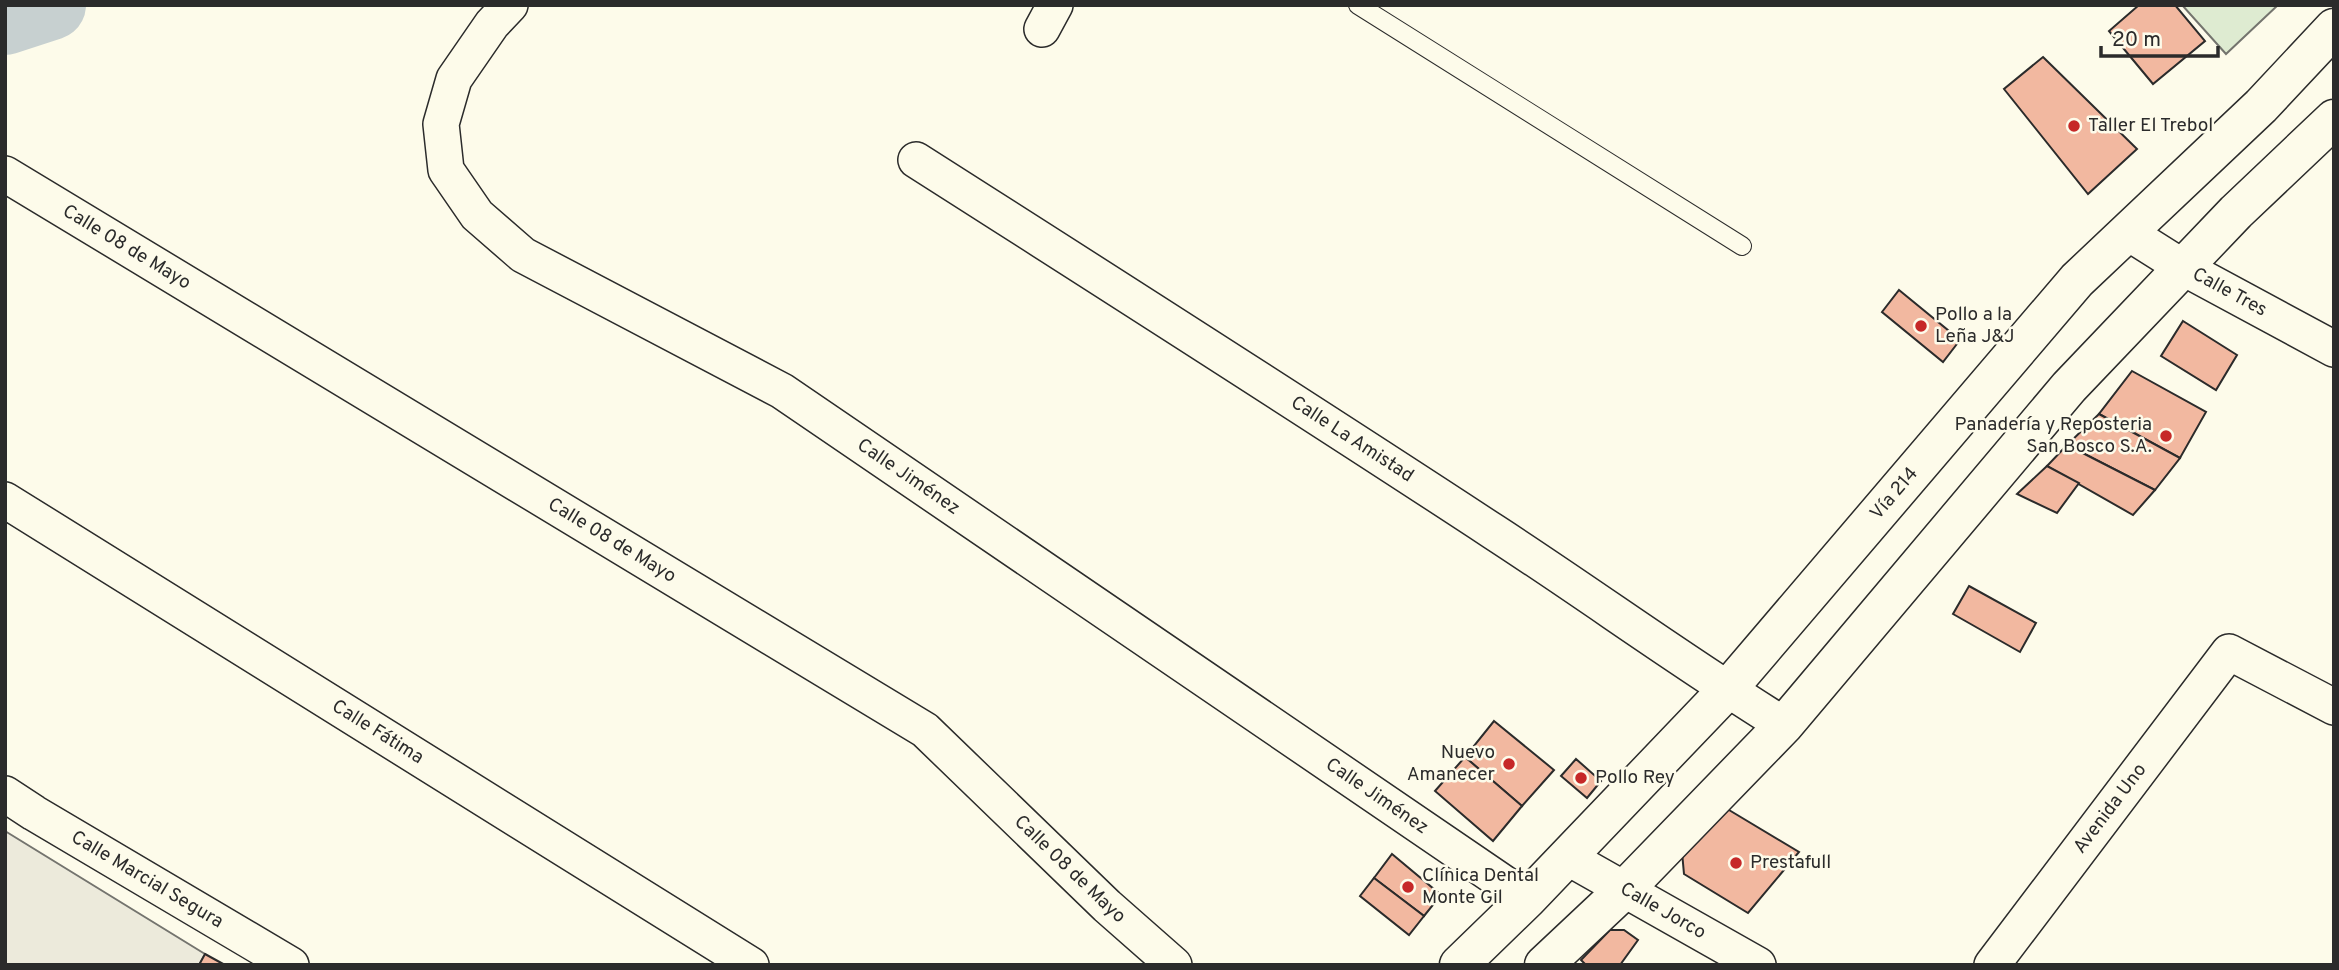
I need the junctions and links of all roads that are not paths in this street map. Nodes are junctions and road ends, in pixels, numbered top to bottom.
1 (510, 5) edge
2 (1358, 5) edge
3 (2334, 28) edge
4 (2334, 119) edge
5 (916, 160) dead end
6 (5, 174) edge
7 (2127, 232) junction
8 (1742, 246) dead end
9 (2184, 268) junction
10 (2334, 349) edge
11 (5, 500) edge
12 (1727, 690) junction
13 (2334, 707) edge
14 (1784, 724) junction
15 (5, 794) edge
16 (1567, 857) junction
17 (1626, 888) junction
18 (1527, 899) junction
19 (291, 965) edge
20 (751, 965) edge
21 (1174, 965) edge
22 (1460, 965) edge
23 (1544, 965) edge
24 (1758, 965) edge
25 (1992, 965) edge

1 - 18 street, Calle Jiménez
2 - 8 lane
3 - 7 main road, Vía 214
4 - 9 main road
5 - 12 street, Calle La Amistad
6 - 21 street, Calle 08 de Mayo
7 - 9 street, Calle Tres
7 - 12 main road, Vía 214
9 - 10 street, Calle Tres
9 - 14 main road
11 - 20 street, Calle Fátima
12 - 14 street, Calle La Amistad
12 - 16 main road, Vía 214
13 - 25 street, Avenida Uno
14 - 17 main road
15 - 19 street, Calle Marcial Segura
16 - 17 street, Calle Jorco
16 - 18 main road, Vía 214
17 - 23 main road
17 - 24 street, Calle Jorco
18 - 22 main road, Vía 214

